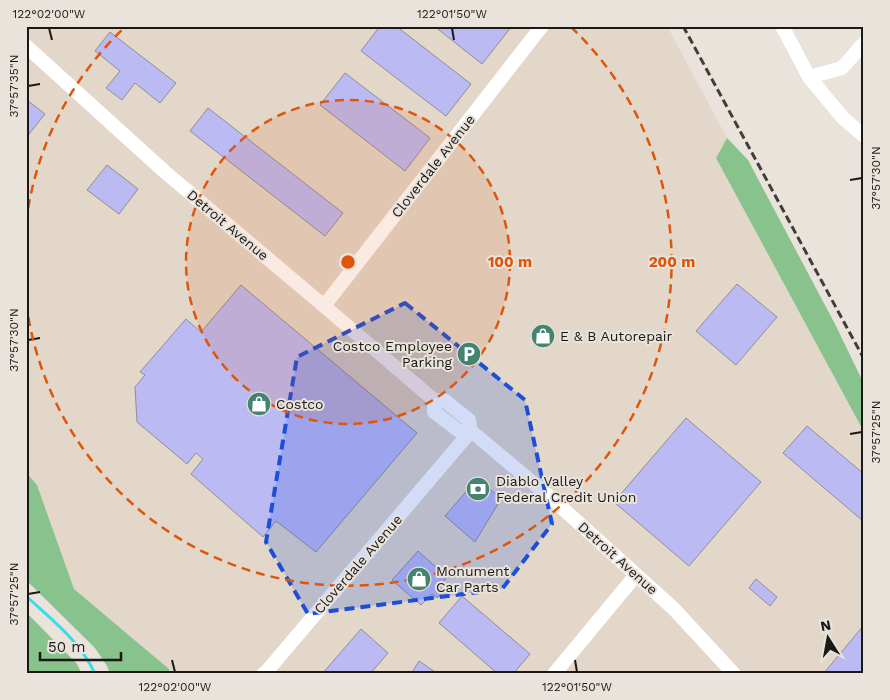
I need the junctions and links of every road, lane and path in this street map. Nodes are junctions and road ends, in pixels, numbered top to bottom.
1 (542, 26) edge
2 (782, 26) edge
3 (864, 43) edge
4 (26, 46) edge
5 (808, 77) junction
6 (864, 136) edge
7 (324, 306) junction
8 (471, 432) junction
9 (636, 575) junction
10 (263, 674) edge
11 (554, 674) edge
12 (734, 674) edge

1 - 7 street, Cloverdale Avenue
2 - 5 street
3 - 5 street
4 - 7 street, Detroit Avenue
5 - 6 street
7 - 8 street, Detroit Avenue
8 - 9 street, Detroit Avenue
8 - 10 street, Cloverdale Avenue
9 - 11 street
9 - 12 street, Detroit Avenue

